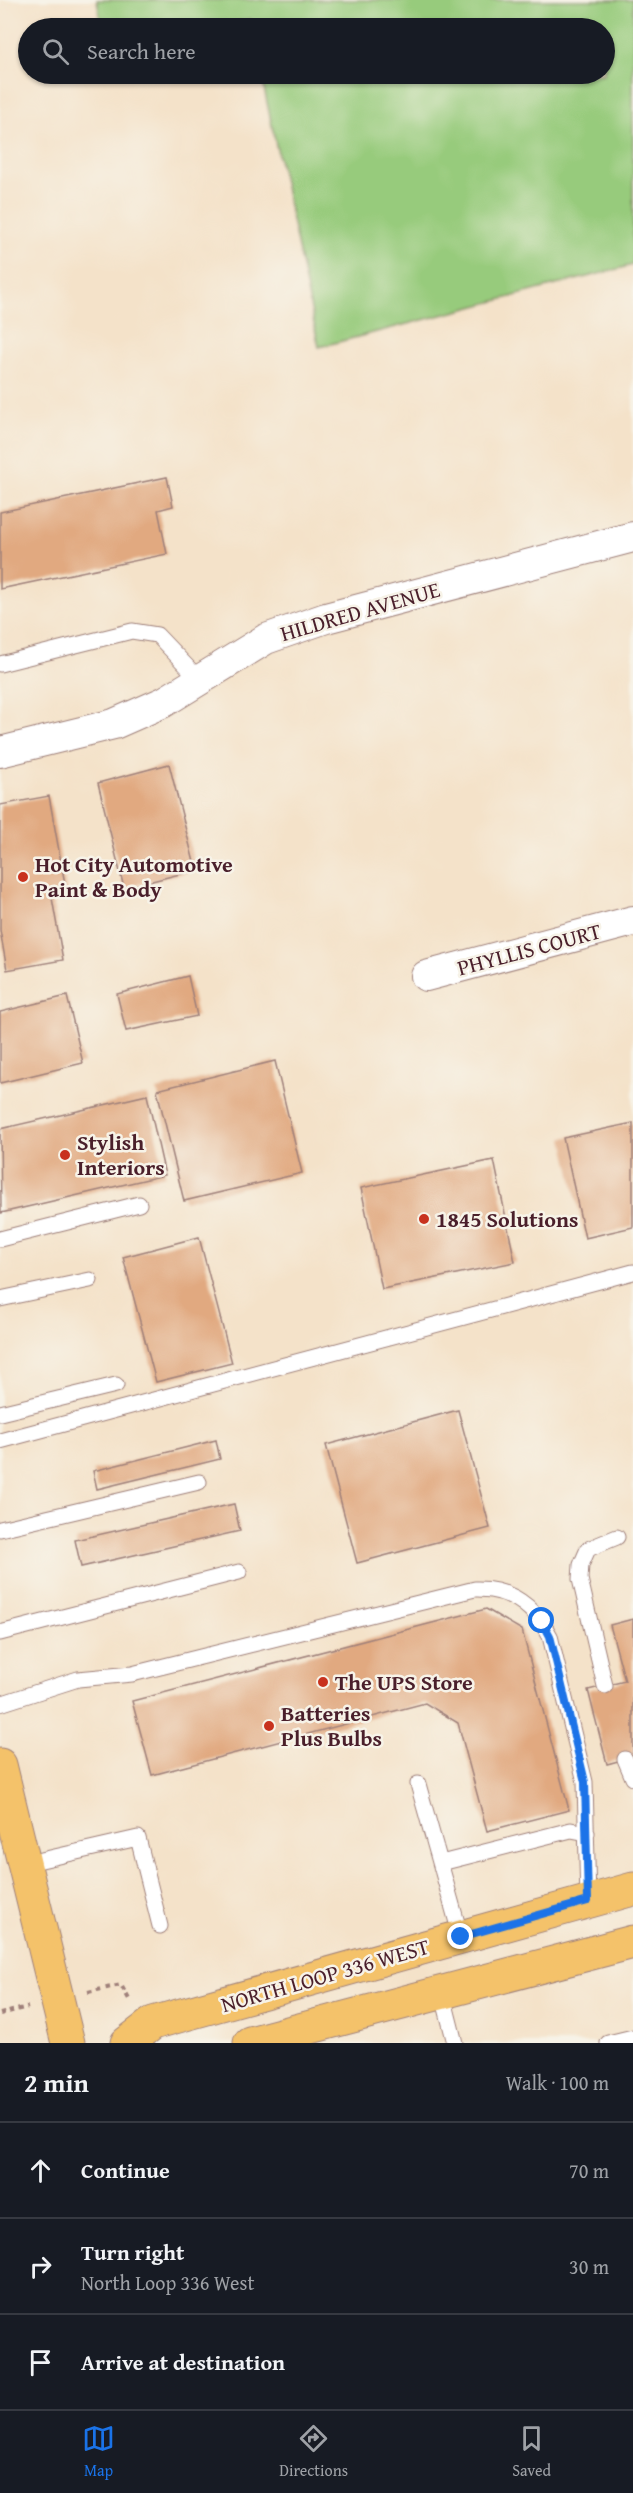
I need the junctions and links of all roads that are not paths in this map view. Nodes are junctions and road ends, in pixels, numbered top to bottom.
1 (633, 537) edge
2 (0, 664) edge
3 (200, 680) junction
4 (0, 752) edge
5 (633, 921) edge
6 (426, 976) dead end
7 (139, 1204) dead end
8 (0, 1239) edge
9 (633, 1272) edge
10 (90, 1280) dead end
11 (0, 1299) edge
12 (116, 1385) dead end
13 (0, 1413) edge
14 (0, 1441) edge
15 (199, 1482) dead end
16 (0, 1529) edge
17 (617, 1537) dead end
18 (239, 1572) dead end
19 (0, 1632) edge
20 (605, 1686) dead end
21 (0, 1704) edge
22 (625, 1759) dead end
23 (0, 1765) edge
24 (633, 1778) edge
25 (418, 1784) dead end
26 (5, 1805) edge
27 (587, 1833) junction
28 (441, 1863) junction
29 (24, 1864) junction
30 (633, 1889) edge
31 (588, 1901) junction
32 (160, 1926) dead end
33 (461, 1937) junction
34 (629, 1941) edge
35 (442, 1992) junction
36 (633, 2037) edge
37 (68, 2043) edge
38 (128, 2043) edge
39 (249, 2043) edge
40 (455, 2043) edge
41 (608, 2043) edge

1 - 3 street, HILDRED AVENUE
2 - 3 lane
3 - 4 street, HILDRED AVENUE
5 - 6 street, PHYLLIS COURT
7 - 8 lane
9 - 14 lane
10 - 11 lane
12 - 13 lane
15 - 16 lane
17 - 20 lane
18 - 19 lane
21 - 27 lane
22 - 24 lane
23 - 26 main road
25 - 28 lane
26 - 29 main road
27 - 28 lane
27 - 31 lane
28 - 33 lane
29 - 32 lane
29 - 37 main road
30 - 31 main road, NORTH LOOP 336 WEST
31 - 33 main road, NORTH LOOP 336 WEST
33 - 38 main road, NORTH LOOP 336 WEST
34 - 35 main road, NORTH LOOP 336 WEST
35 - 39 main road, NORTH LOOP 336 WEST
35 - 40 lane
36 - 41 lane

